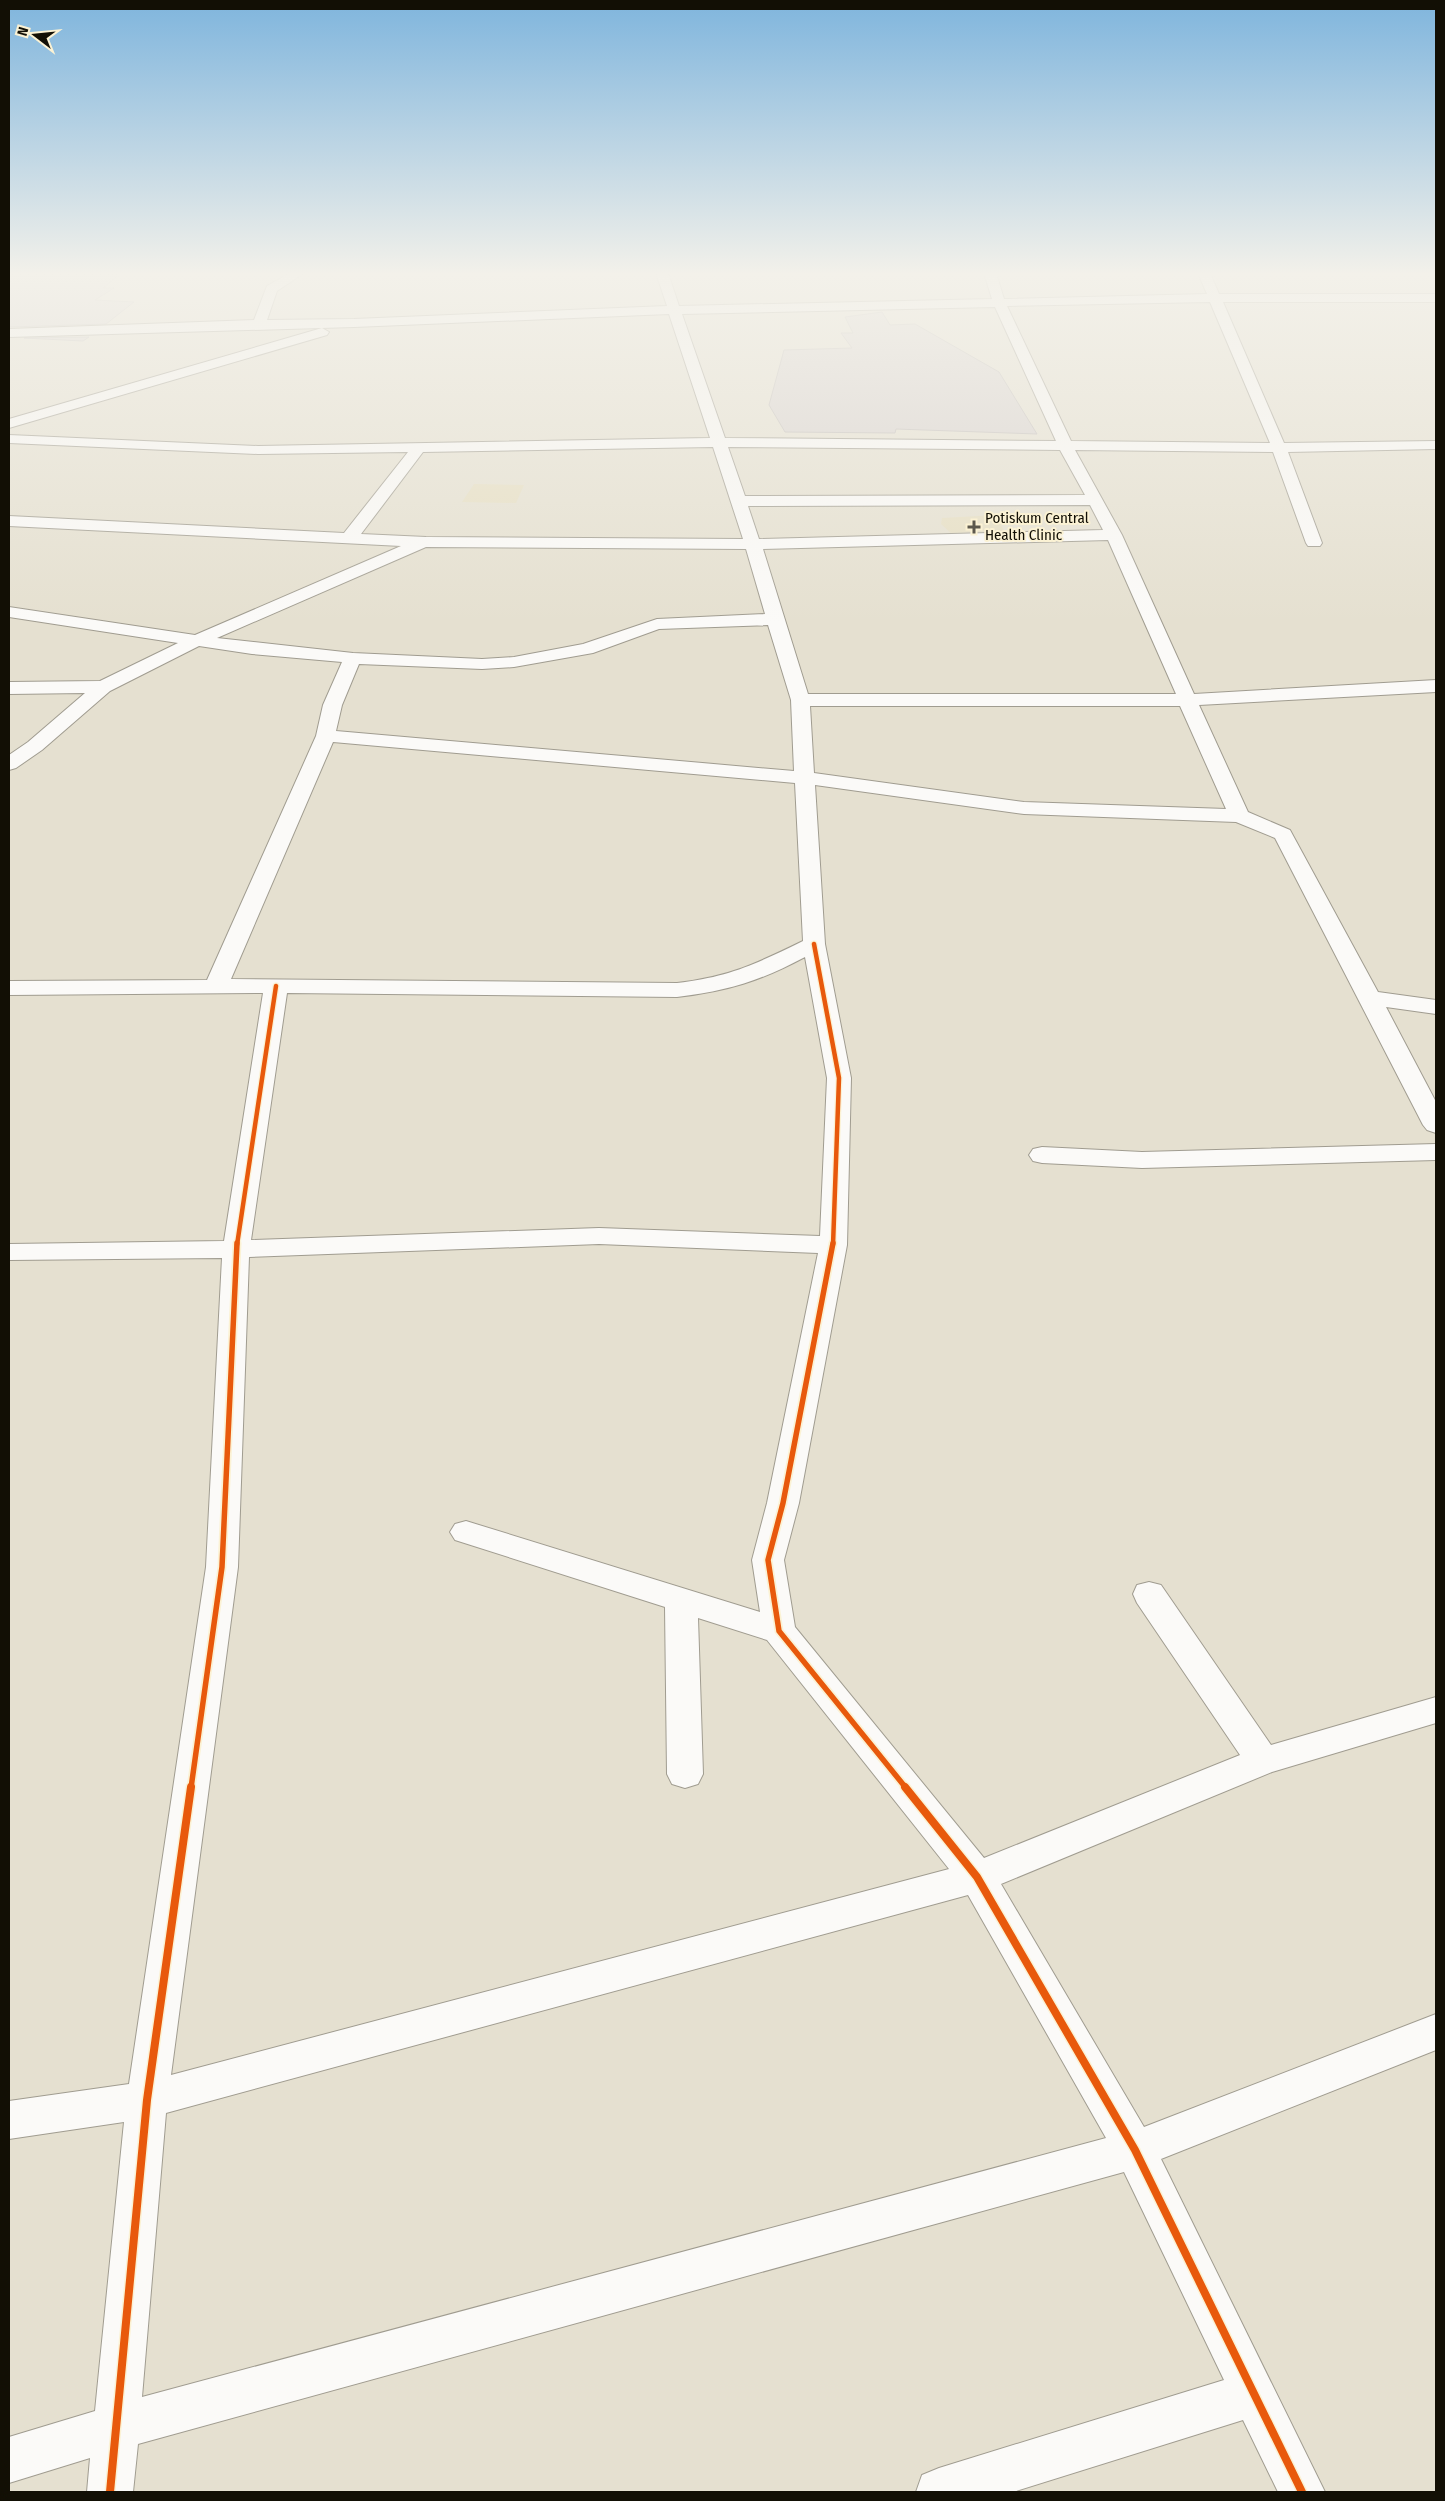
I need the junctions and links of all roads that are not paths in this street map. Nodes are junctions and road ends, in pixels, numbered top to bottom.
1 (126, 390) edge
2 (701, 390) edge
3 (1039, 390) edge
4 (1255, 390) edge
5 (9, 424) edge
6 (9, 439) edge
7 (718, 442) junction
8 (420, 446) junction
9 (1065, 446) junction
10 (1436, 446) edge
11 (1280, 448) junction
12 (1095, 500) junction
13 (738, 501) junction
14 (9, 521) edge
15 (1114, 535) junction
16 (350, 538) junction
17 (426, 542) junction
18 (1314, 543) dead end
19 (753, 544) junction
20 (9, 612) edge
21 (775, 619) junction
22 (198, 640) junction
23 (353, 658) junction
24 (1436, 686) edge
25 (103, 687) junction
26 (9, 688) edge
27 (800, 700) junction
28 (1188, 700) junction
29 (326, 736) junction
30 (9, 764) edge
31 (805, 778) junction
32 (1239, 816) junction
33 (814, 944) junction
34 (216, 986) junction
35 (276, 986) junction
36 (9, 988) edge
37 (1370, 998) junction
38 (1436, 1007) edge
39 (1436, 1125) edge
40 (1436, 1152) edge
41 (1042, 1155) dead end
42 (834, 1245) junction
43 (236, 1248) junction
44 (9, 1252) edge
45 (466, 1532) dead end
46 (1149, 1594) dead end
47 (681, 1600) junction
48 (779, 1631) junction
49 (1436, 1710) edge
50 (1263, 1761) junction
51 (685, 1774) dead end
52 (977, 1877) junction
53 (1436, 2032) edge
54 (147, 2100) junction
55 (9, 2120) edge
56 (1135, 2150) junction
57 (1253, 2394) junction
58 (117, 2427) junction
59 (9, 2460) edge
60 (110, 2492) edge
61 (939, 2492) edge
62 (1302, 2492) edge

1 - 5 street
2 - 7 street
3 - 9 street
4 - 11 street
6 - 8 street
7 - 8 street
7 - 9 street
7 - 13 street
8 - 16 street
9 - 11 street
9 - 12 street
10 - 11 street
11 - 18 street
12 - 13 street
12 - 15 street
13 - 19 street
14 - 16 street
15 - 19 street
15 - 28 street
16 - 17 street
17 - 19 street
17 - 22 street
19 - 21 street
20 - 22 street
21 - 23 street
21 - 27 street
22 - 23 street
22 - 25 street
23 - 29 street
24 - 28 street
25 - 26 street
25 - 30 street
27 - 28 street
27 - 31 street
28 - 32 street
29 - 31 street
29 - 34 street
31 - 32 street
31 - 33 street
32 - 37 street
33 - 35 street
33 - 42 street
34 - 35 street
34 - 36 street
35 - 43 street
37 - 38 street
37 - 39 street
40 - 41 street
42 - 43 street
42 - 48 street
43 - 44 street
43 - 54 street
45 - 47 street
46 - 50 street
47 - 48 street
47 - 51 street
48 - 52 street
49 - 50 street
50 - 52 street
52 - 54 street
52 - 56 street
53 - 56 street
54 - 55 street
54 - 58 street
56 - 57 street
56 - 58 street
57 - 61 street
57 - 62 street
58 - 59 street
58 - 60 street

